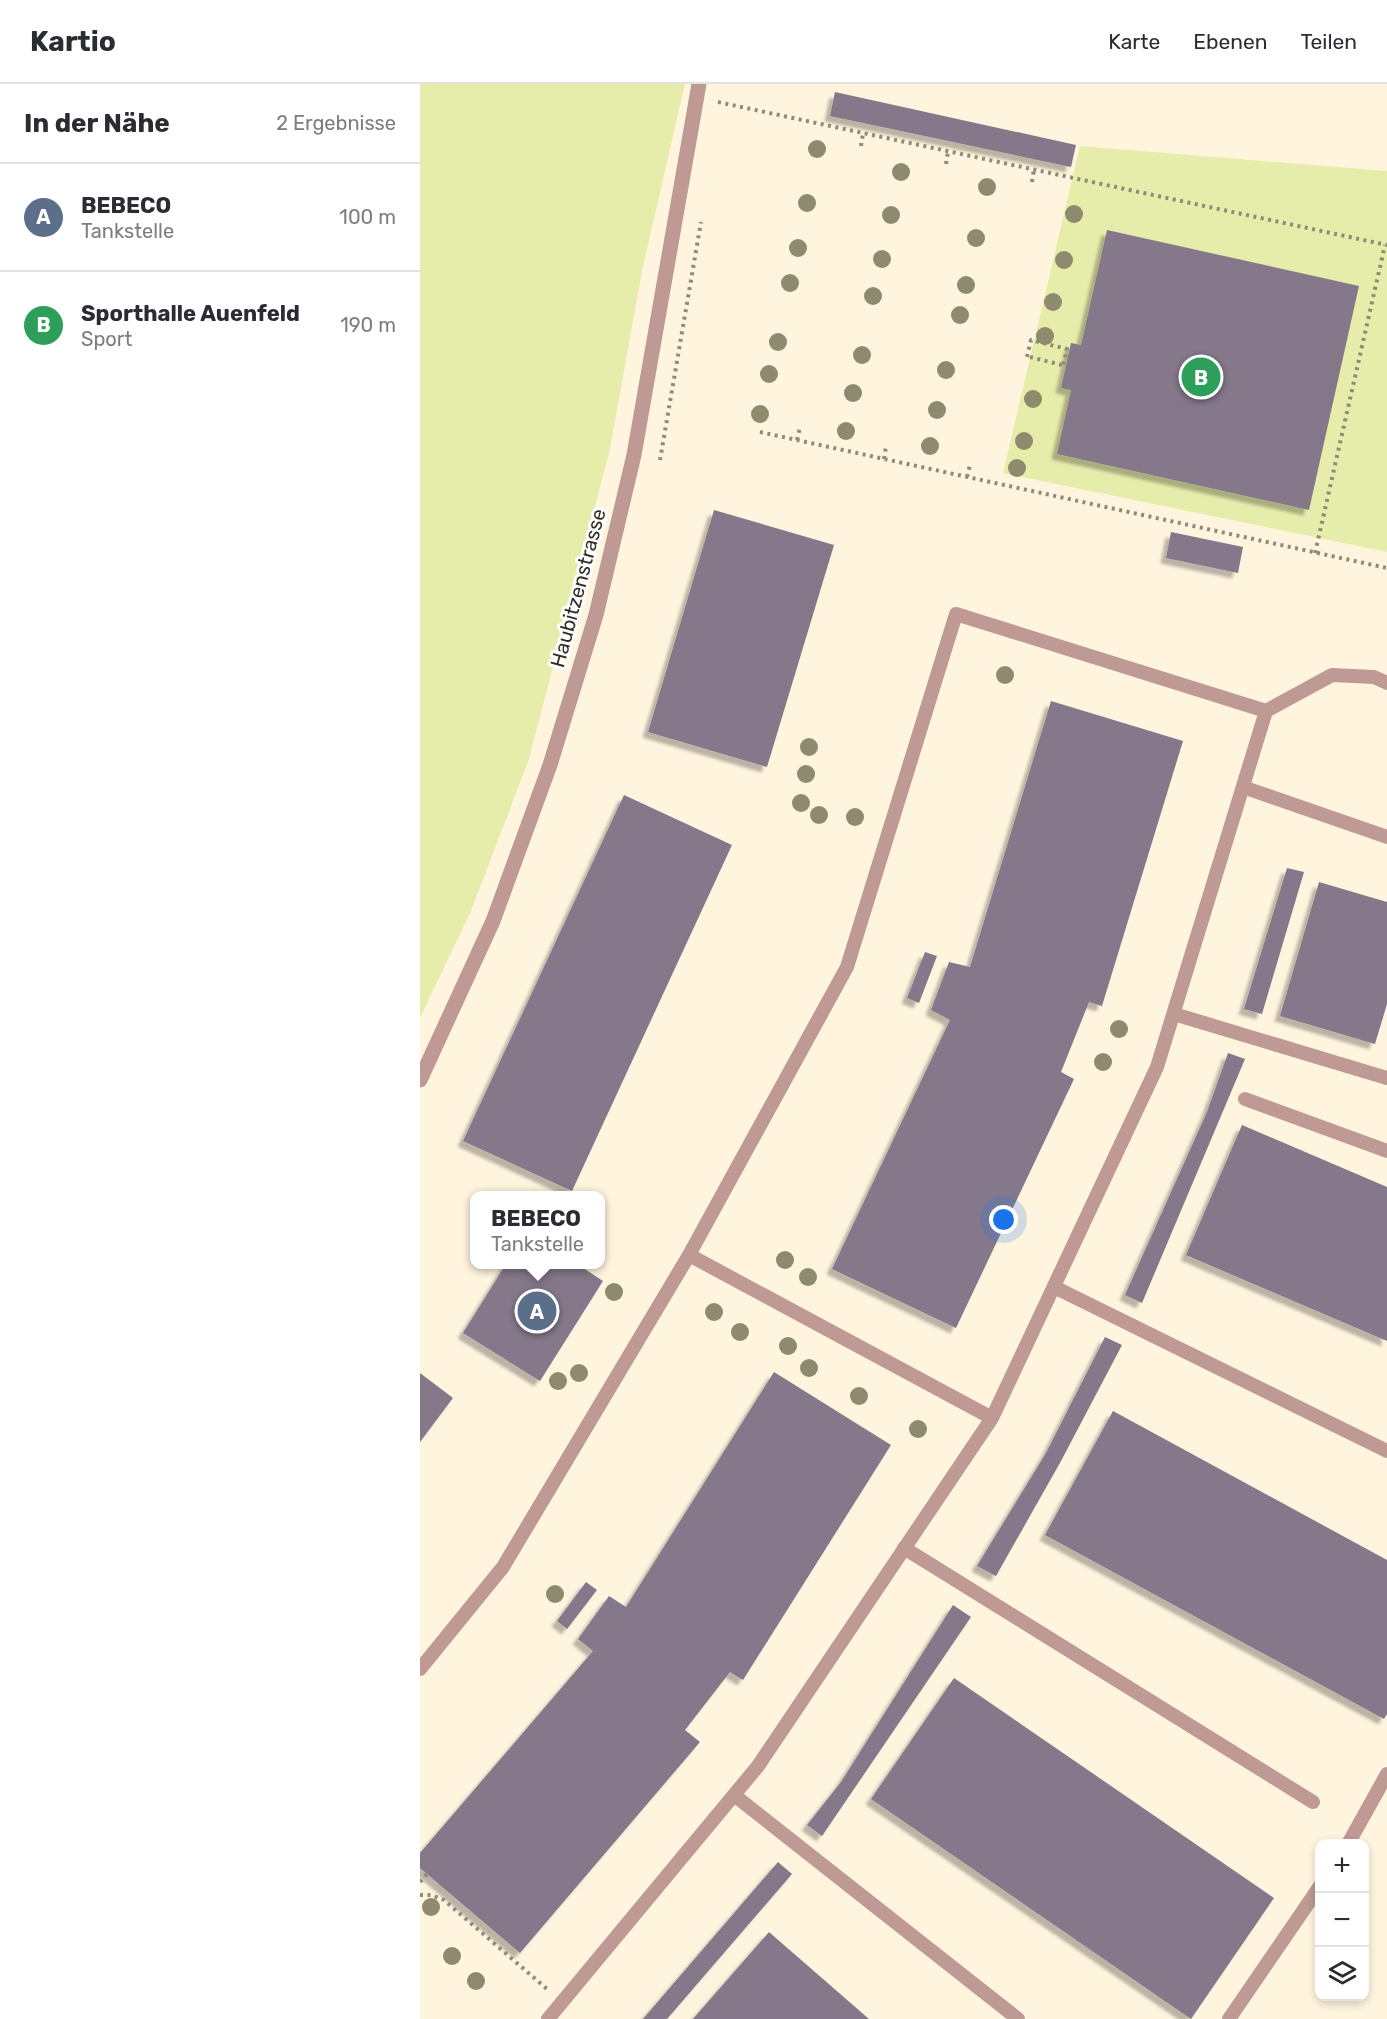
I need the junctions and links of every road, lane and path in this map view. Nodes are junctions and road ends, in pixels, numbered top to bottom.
1 (697, 91) edge
2 (722, 93) dead end
3 (720, 103) junction
4 (718, 114) dead end
5 (863, 133) junction
6 (861, 146) dead end
7 (948, 151) junction
8 (946, 164) dead end
9 (1034, 169) junction
10 (1032, 182) dead end
11 (702, 215) dead end
12 (1386, 245) edge
13 (1065, 365) joint
14 (800, 427) dead end
15 (760, 432) dead end
16 (797, 440) junction
17 (886, 446) dead end
18 (884, 459) junction
19 (660, 460) dead end
20 (970, 465) dead end
21 (967, 477) junction
22 (1315, 553) junction
23 (1387, 568) edge
24 (1387, 683) edge
25 (1266, 711) junction
26 (1243, 787) junction
27 (1387, 837) edge
28 (1174, 1014) junction
29 (1387, 1078) edge
30 (420, 1080) edge
31 (1245, 1099) dead end
32 (1387, 1151) edge
33 (689, 1255) junction
34 (1054, 1287) junction
35 (992, 1418) junction
36 (1387, 1451) edge
37 (904, 1548) junction
38 (420, 1669) edge
39 (1387, 1774) edge
40 (734, 1795) junction
41 (1313, 1802) dead end
42 (1351, 1839) edge
43 (427, 1874) dead end
44 (420, 1882) edge
45 (1315, 1893) edge
46 (420, 1895) edge
47 (557, 2013) edge
48 (1018, 2019) edge
49 (1229, 2019) edge

1 - 3 path
1 - 30 street, Haubitzenstrasse
2 - 3 path
3 - 4 path
3 - 5 path
5 - 6 path
5 - 7 path
7 - 8 path
7 - 9 path
9 - 10 path
9 - 12 path
11 - 19 path
12 - 22 path
13 - 13 path
14 - 16 path
15 - 16 path
16 - 18 path
17 - 18 path
18 - 21 path
20 - 21 path
21 - 22 path
22 - 23 path
24 - 25 lane
25 - 26 lane
25 - 33 lane
26 - 27 lane
26 - 28 lane
28 - 29 lane
28 - 34 lane
31 - 32 lane
33 - 35 lane
33 - 38 lane
34 - 35 lane
34 - 36 lane
35 - 37 lane
37 - 40 lane
37 - 41 lane
39 - 42 lane
40 - 47 lane
40 - 48 lane
43 - 44 path
45 - 49 lane
46 - 47 path

